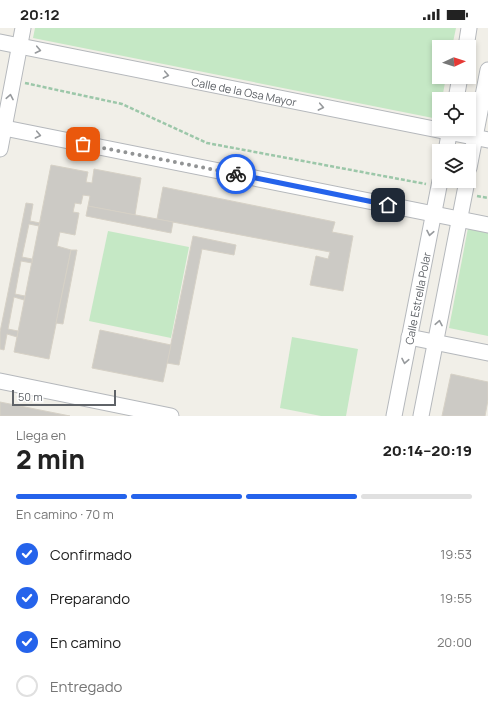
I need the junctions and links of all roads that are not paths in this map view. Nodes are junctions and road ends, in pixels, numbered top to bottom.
1 (23, 28) edge
2 (469, 28) edge
3 (467, 40) edge
4 (0, 42) edge
5 (20, 46) junction
6 (488, 70) edge
7 (2, 127) edge
8 (432, 128) edge
9 (470, 136) edge
10 (482, 139) edge
11 (0, 149) edge
12 (476, 152) edge
13 (438, 188) edge
14 (465, 188) edge
15 (433, 214) junction
16 (459, 219) junction
17 (488, 225) edge
18 (409, 337) junction
19 (436, 342) junction
20 (488, 353) edge
21 (0, 382) edge
22 (171, 416) edge
23 (394, 416) edge
24 (421, 416) edge

1 - 5 street
2 - 3 street
4 - 5 street, Calle de la Osa Mayor
7 -> 5 street
5 -> 8 street, Calle de la Osa Mayor
6 - 10 street
7 - 11 street
7 -> 15 street
9 - 10 street, Calle de la Osa Mayor
10 - 12 street
13 - 15 street, Calle Estrella Polar
14 - 16 street
15 - 16 street
15 -> 18 street, Calle Estrella Polar
16 - 17 street
19 -> 16 street
18 - 19 street
18 -> 23 street, Calle Estrella Polar
19 - 20 street
19 - 24 street
21 - 22 street

